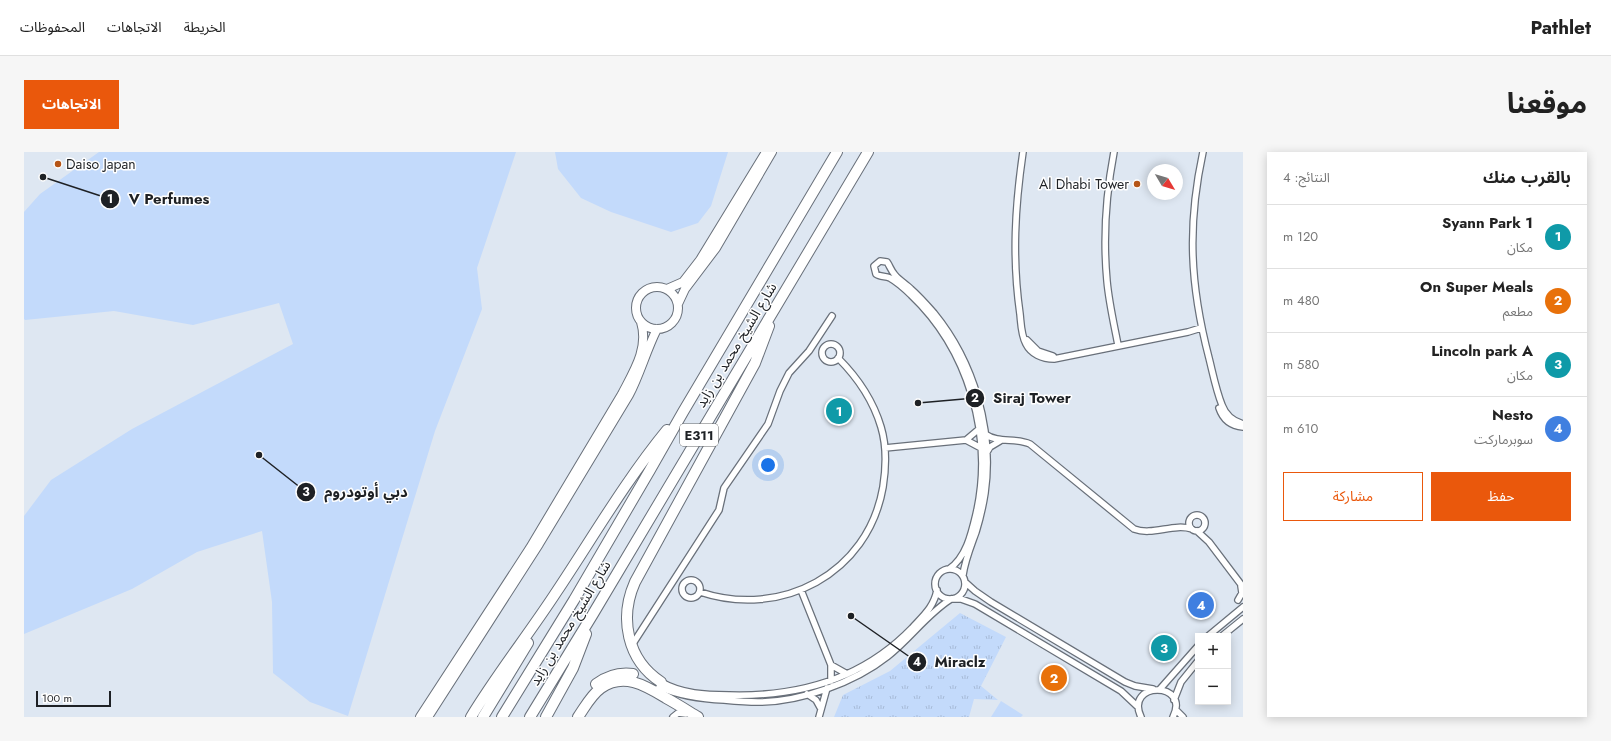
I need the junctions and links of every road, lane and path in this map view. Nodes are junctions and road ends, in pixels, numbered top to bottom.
1 (766, 152) edge
2 (772, 152) edge
3 (837, 152) edge
4 (868, 152) edge
5 (1023, 152) edge
6 (1114, 152) edge
7 (1203, 152) edge
8 (667, 289) junction
9 (678, 304) junction
10 (776, 305) junction
11 (832, 316) dead end
12 (641, 322) junction
13 (657, 329) junction
14 (1202, 330) junction
15 (1118, 345) junction
16 (838, 358) dead end
17 (1219, 397) junction
18 (683, 412) junction
19 (1243, 424) edge
20 (1243, 427) edge
21 (979, 430) junction
22 (985, 434) junction
23 (966, 440) junction
24 (1000, 440) junction
25 (885, 448) junction
26 (984, 450) junction
27 (1191, 518) junction
28 (1205, 525) junction
29 (1179, 527) junction
30 (1195, 530) junction
31 (1209, 542) junction
32 (949, 569) junction
33 (963, 576) junction
34 (965, 582) junction
35 (1242, 587) edge
36 (801, 590) junction
37 (937, 590) junction
38 (556, 592) junction
39 (700, 592) dead end
40 (952, 599) junction
41 (1238, 600) dead end
42 (1243, 607) edge
43 (593, 614) junction
44 (1243, 619) edge
45 (1212, 633) edge
46 (1226, 633) edge
47 (632, 645) junction
48 (1195, 649) edge
49 (831, 665) junction
50 (1195, 665) edge
51 (847, 674) junction
52 (831, 681) junction
53 (660, 684) junction
54 (827, 688) junction
55 (1153, 689) junction
56 (1160, 689) junction
57 (807, 694) junction
58 (1174, 700) junction
59 (1138, 707) junction
60 (821, 709) junction
61 (1176, 710) junction
62 (420, 717) edge
63 (428, 717) edge
64 (471, 717) edge
65 (483, 717) edge
66 (502, 717) edge
67 (530, 717) edge
68 (546, 717) edge
69 (573, 717) edge
70 (578, 717) edge
71 (673, 717) edge
72 (689, 717) edge
73 (698, 717) edge
74 (819, 717) edge
75 (1141, 717) edge
76 (1173, 717) edge
77 (1183, 717) edge

1 - 8 street
2 - 9 street
3 - 18 highway, شارع الشيخ محمد بن زايد / E311
4 - 10 highway, شارع الشيخ محمد بن زايد / E311
5 - 15 street
6 - 15 street
7 - 14 street
8 - 9 street
8 - 12 street
9 - 13 street
10 - 43 highway, شارع الشيخ محمد بن زايد / E311
10 - 47 highway
11 - 47 street
12 - 13 street
12 - 62 street
13 - 63 street
14 - 15 street
14 - 17 street
16 - 25 street
17 - 19 street
17 - 20 street
18 - 38 highway
18 - 66 highway, شارع الشيخ محمد بن زايد / E311
21 - 22 street
21 - 23 street
21 - 26 street
22 - 24 street
22 - 26 street
23 - 25 street
23 - 26 street
24 - 26 street
24 - 29 street
25 - 36 street
26 - 32 street
26 - 33 street
27 - 28 street
27 - 29 street
27 - 30 street
28 - 30 street
28 - 31 street
29 - 30 street
30 - 31 street
31 - 35 street
32 - 33 street
32 - 37 street
33 - 34 street
34 - 40 street
34 - 55 street
35 - 41 street
36 - 39 street
36 - 49 street
37 - 40 street
37 - 51 street
38 - 64 highway
38 - 65 highway
40 - 54 street
40 - 59 street
42 - 45 street
43 - 67 highway, شارع الشيخ محمد بن زايد / E311
43 - 68 highway
44 - 46 street
47 - 53 highway
48 - 56 street
49 - 51 street
49 - 52 street
50 - 58 street
51 - 52 street
52 - 53 street
53 - 57 street
53 - 69 highway
54 - 57 street
54 - 60 street
55 - 56 street
55 - 59 street
56 - 58 street
57 - 60 street
58 - 61 street
59 - 75 street
60 - 74 street
61 - 76 street
61 - 77 street
70 - 73 highway
71 - 72 street

